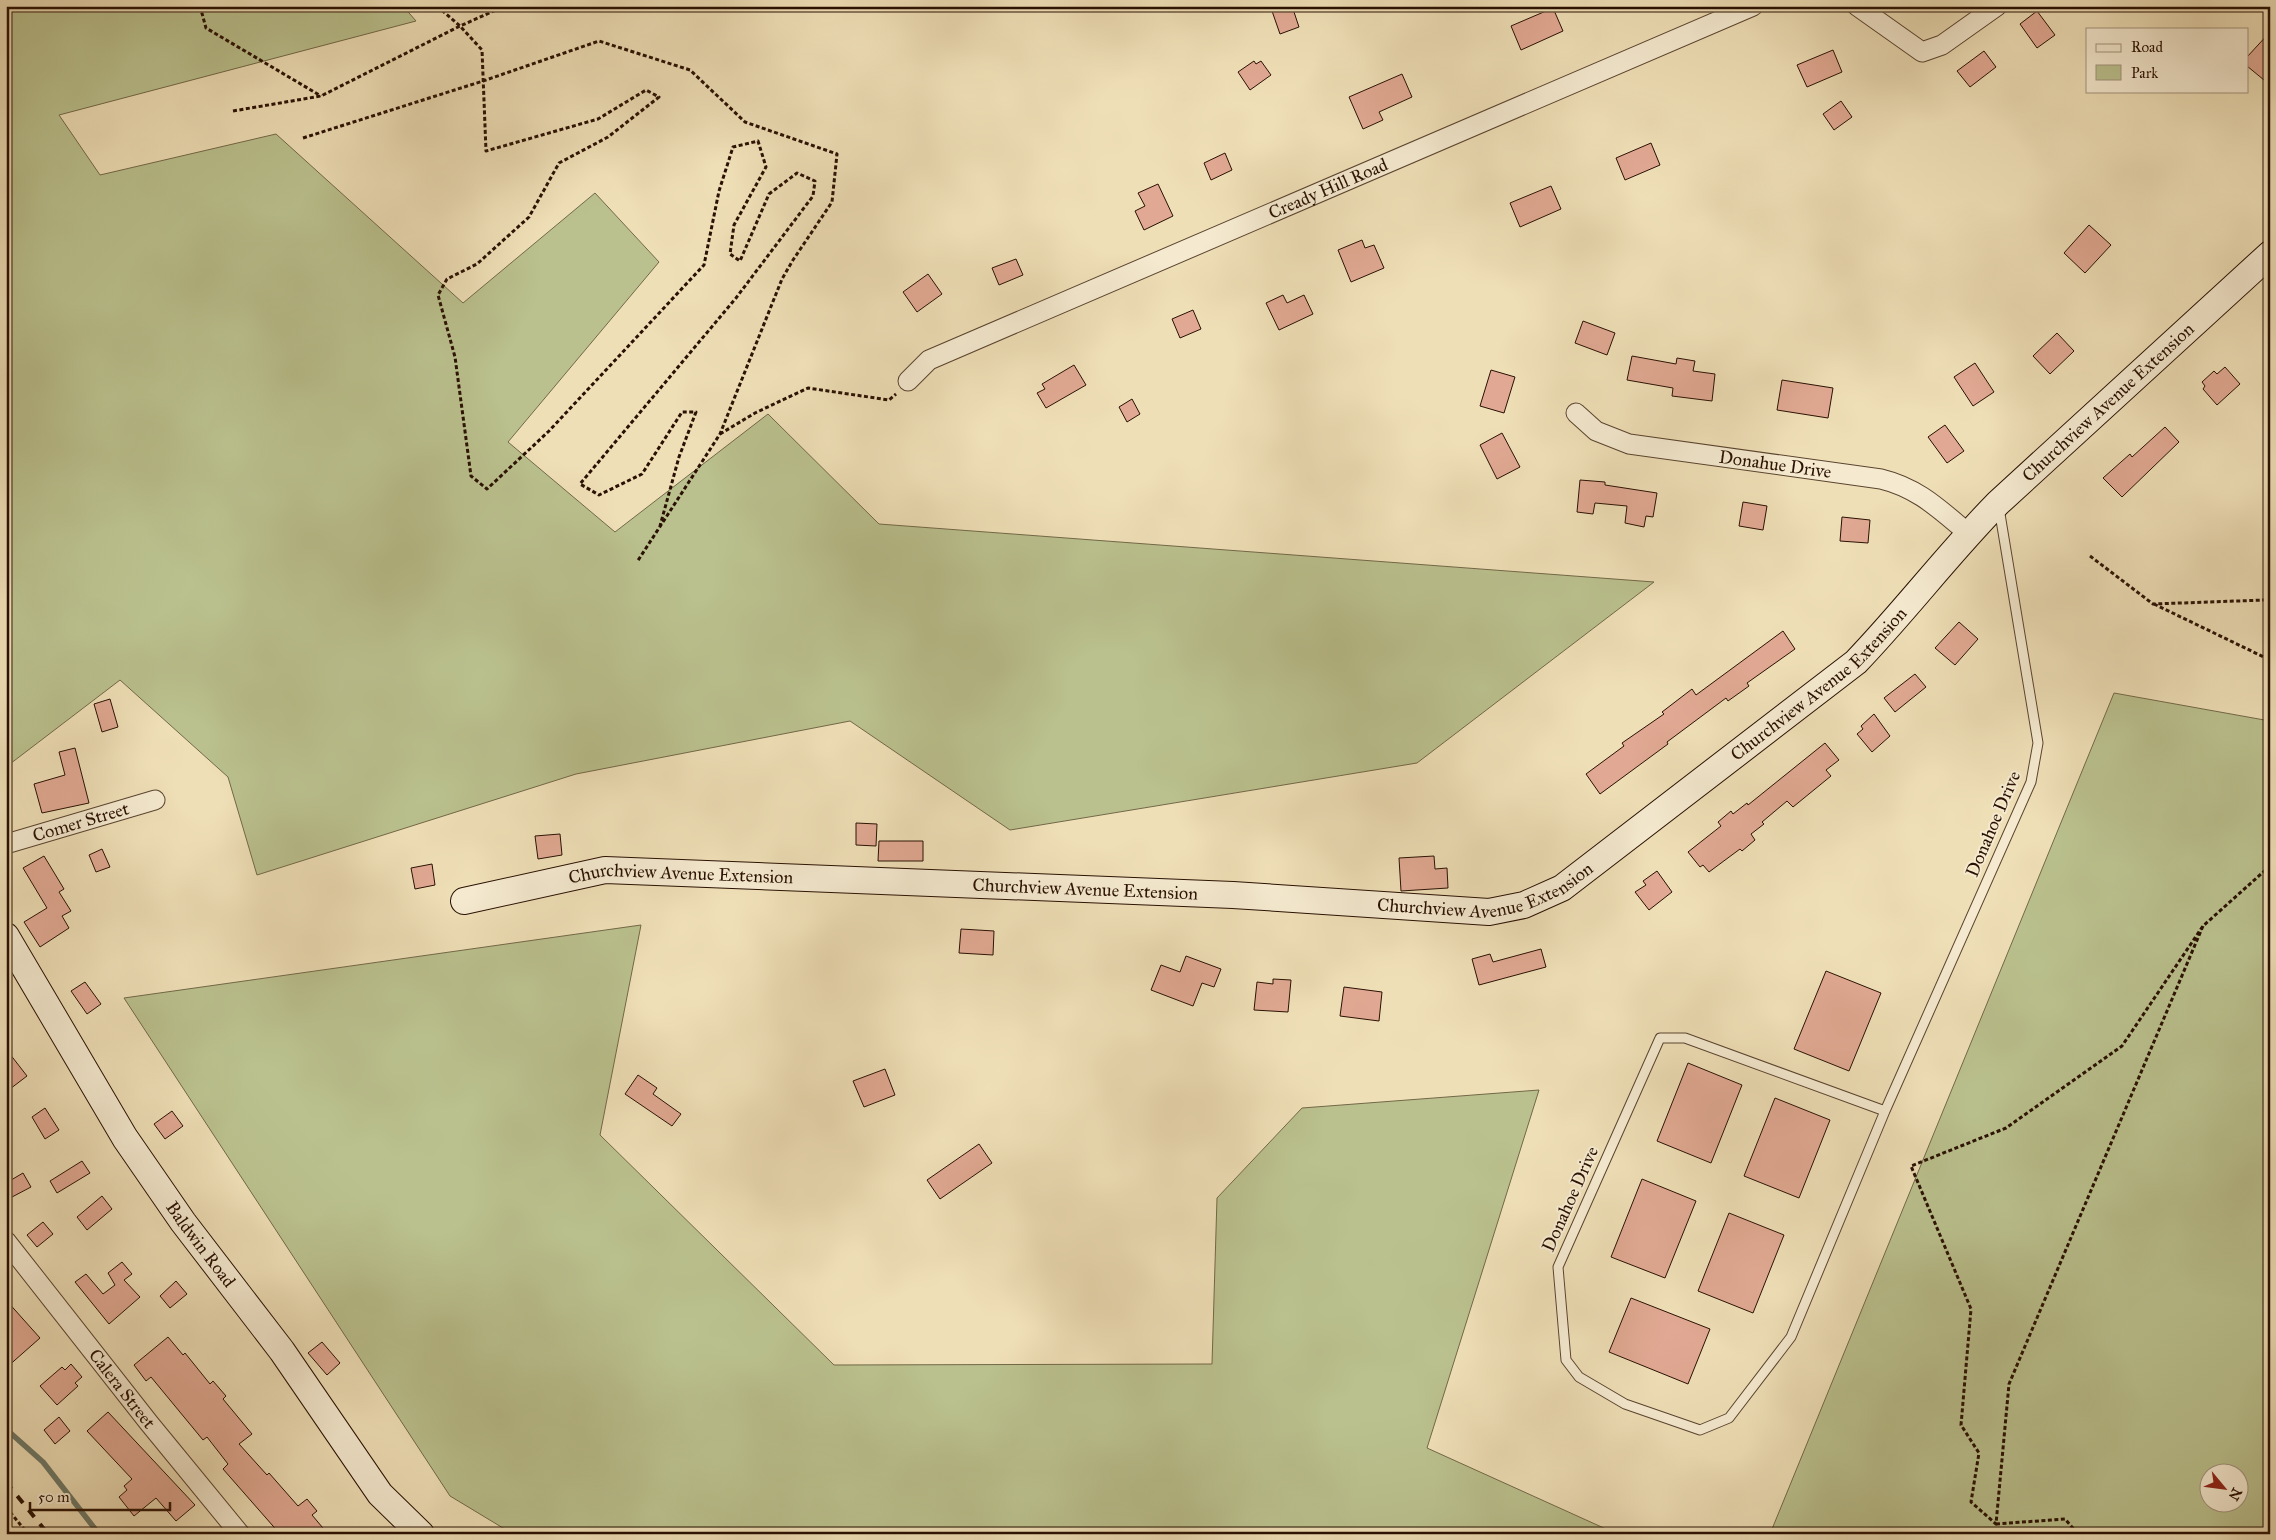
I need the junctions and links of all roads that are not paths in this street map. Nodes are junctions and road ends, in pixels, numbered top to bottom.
1 (1753, 6) edge
2 (1857, 6) edge
3 (1997, 6) edge
4 (2270, 254) edge
5 (908, 382) road end
6 (1576, 413) dead end
7 (1998, 503) junction
8 (1968, 533) junction
9 (156, 800) dead end
10 (6, 844) edge
11 (464, 901) dead end
12 (6, 936) edge
13 (1885, 1111) junction
14 (6, 1241) edge
15 (240, 1534) edge
16 (421, 1534) edge

1 - 5 street, Cready Hill Road
2 - 3 street
4 - 7 street, Churchview Avenue Extension
6 - 8 street, Donahue Drive
7 - 8 street, Churchview Avenue Extension
7 - 13 lane, Donahoe Drive
8 - 11 street, Churchview Avenue Extension
9 - 10 street, Comer Street
12 - 16 street, Baldwin Road
13 - 13 lane, Donahoe Drive
14 - 15 street, Calera Street

